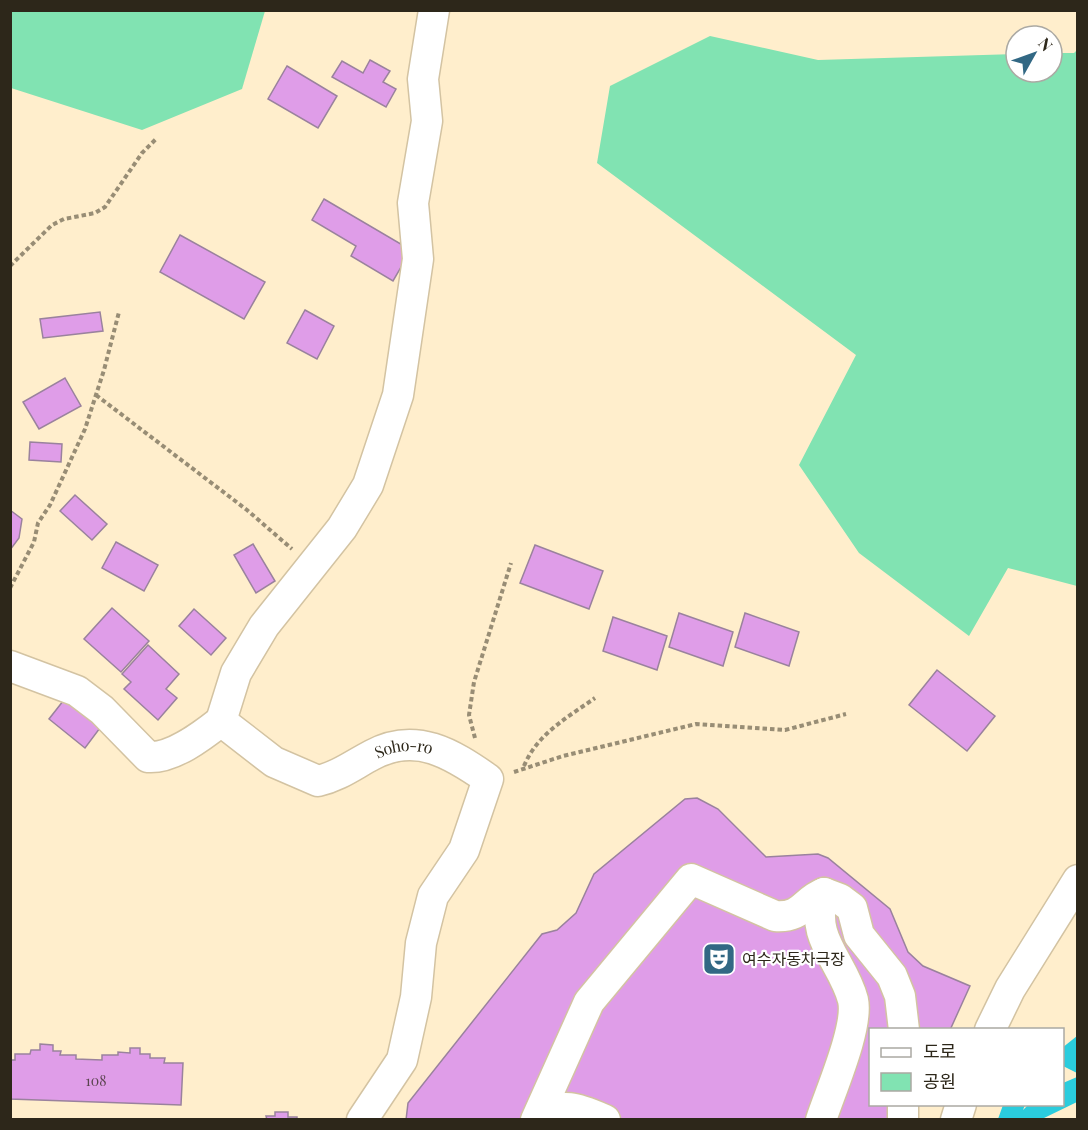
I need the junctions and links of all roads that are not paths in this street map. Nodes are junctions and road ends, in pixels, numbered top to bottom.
1 (434, 10) edge
2 (10, 666) edge
3 (221, 721) junction
4 (1077, 880) edge
5 (824, 893) junction
6 (904, 1028) edge
7 (990, 1028) edge
8 (362, 1119) edge
9 (537, 1119) edge
10 (605, 1119) edge
11 (821, 1119) edge

1 - 3 street
2 - 3 street
3 - 8 street, Soho-ro
4 - 7 street
5 - 6 street
5 - 9 street
5 - 11 street
9 - 10 street

